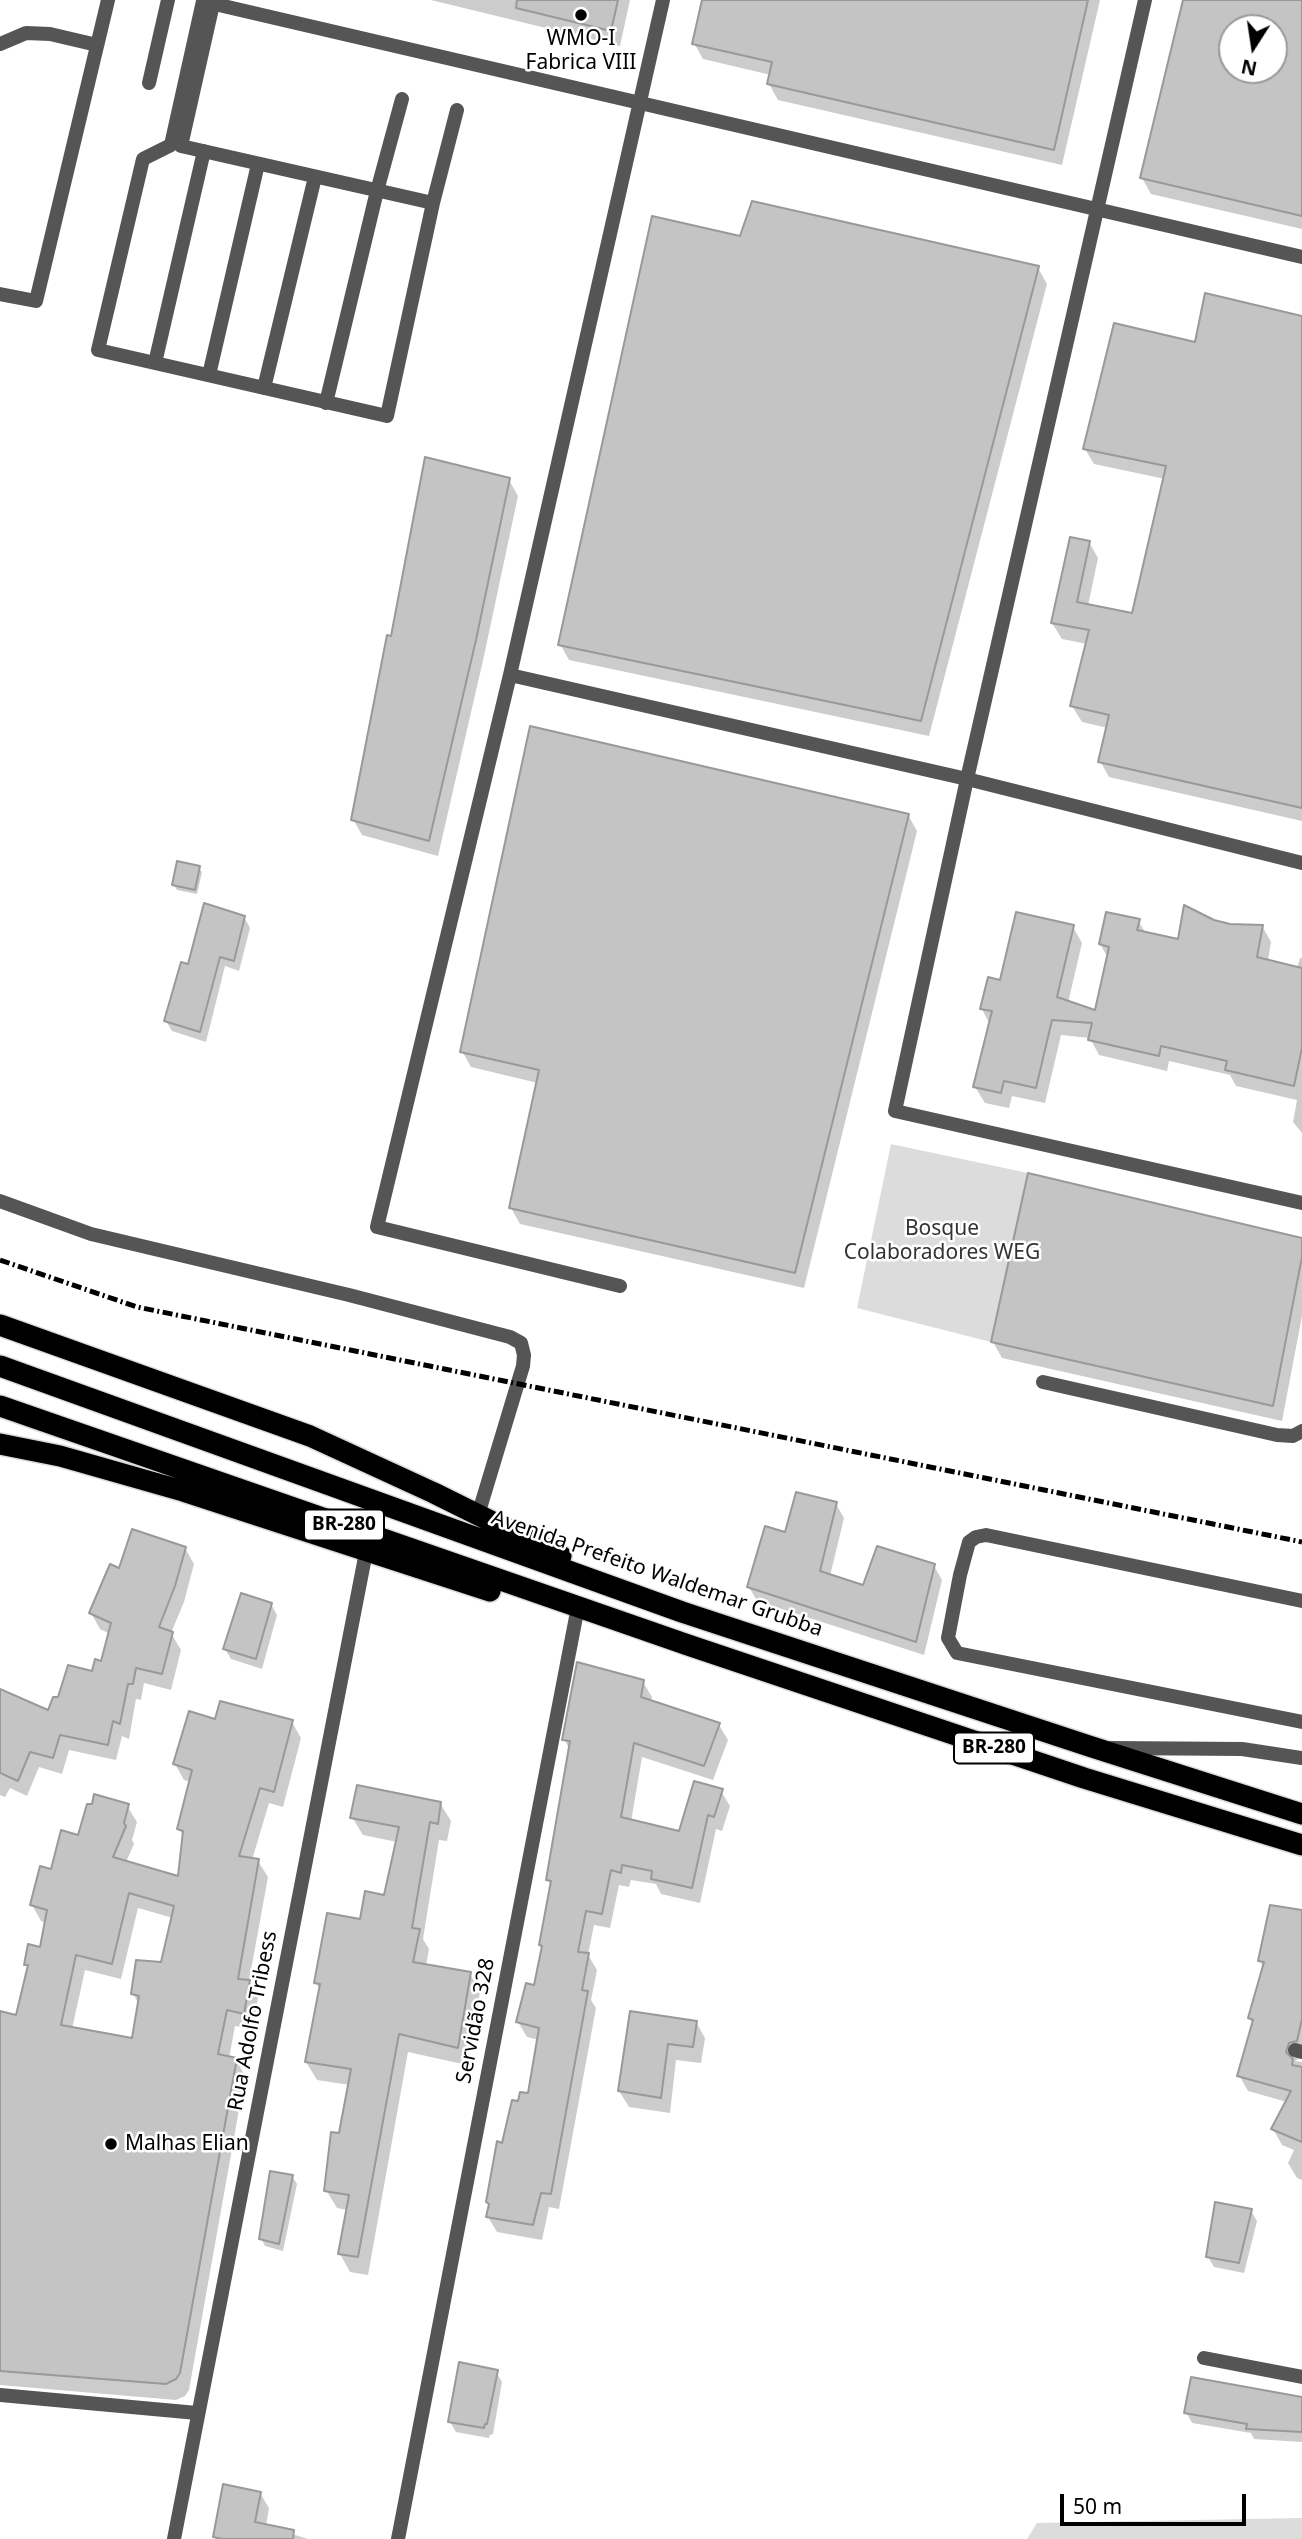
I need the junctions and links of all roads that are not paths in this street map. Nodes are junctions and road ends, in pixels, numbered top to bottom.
1 (107, 0) edge
2 (168, 0) edge
3 (663, 0) edge
4 (1145, 0) edge
5 (204, 2) edge
6 (0, 44) edge
7 (97, 45) junction
8 (149, 83) dead end
9 (402, 99) dead end
10 (641, 103) junction
11 (457, 110) dead end
12 (204, 151) junction
13 (258, 164) junction
14 (315, 177) junction
15 (377, 191) junction
16 (433, 203) junction
17 (1097, 210) junction
18 (1302, 257) edge
19 (0, 294) edge
20 (155, 363) junction
21 (209, 375) junction
22 (264, 388) junction
23 (327, 403) junction
24 (510, 675) junction
25 (967, 779) junction
26 (1302, 863) edge
27 (0, 1201) edge
28 (1302, 1203) edge
29 (620, 1286) dead end
30 (0, 1325) edge
31 (0, 1366) edge
32 (1043, 1382) dead end
33 (0, 1406) edge
34 (1302, 1431) edge
35 (0, 1444) edge
36 (478, 1515) junction
37 (366, 1552) junction
38 (618, 1589) junction
39 (1302, 1601) edge
40 (576, 1617) junction
41 (688, 1645) junction
42 (1302, 1722) edge
43 (1092, 1747) junction
44 (1302, 1758) edge
45 (1302, 1814) edge
46 (1302, 1845) edge
47 (1204, 2357) dead end
48 (1302, 2377) edge
49 (0, 2395) edge
50 (197, 2413) junction
51 (174, 2539) edge
52 (398, 2539) edge

1 - 7 street
2 - 8 street
3 - 10 street
4 - 17 street
5 - 10 street
5 - 12 street
5 - 20 street
6 - 7 street
7 - 19 street
9 - 15 street
10 - 17 street
10 - 24 street
11 - 16 street
12 - 13 street
12 - 20 street
13 - 14 street
13 - 21 street
14 - 15 street
14 - 22 street
15 - 16 street
15 - 23 street
16 - 23 street
17 - 18 street
17 - 25 street
20 - 21 street
21 - 22 street
22 - 23 street
24 - 25 street
24 - 29 street
25 - 26 street
25 - 28 street
27 - 36 street
30 - 36 highway
31 - 38 highway, Avenida Prefeito Waldemar Grubba / BR-280
32 - 34 street
33 - 41 highway, BR-280
35 - 37 highway
36 - 38 highway
37 - 40 highway
37 - 50 street, Rua Adolfo Tribess
38 - 43 highway, Avenida Prefeito Waldemar Grubba / BR-280
39 - 42 street
40 - 41 highway
40 - 52 street, Servidão 328
41 - 46 highway, BR-280
43 - 44 street
43 - 45 highway, Avenida Prefeito Waldemar Grubba / BR-280
47 - 48 street
49 - 50 street
50 - 51 street, Rua Adolfo Tribess

